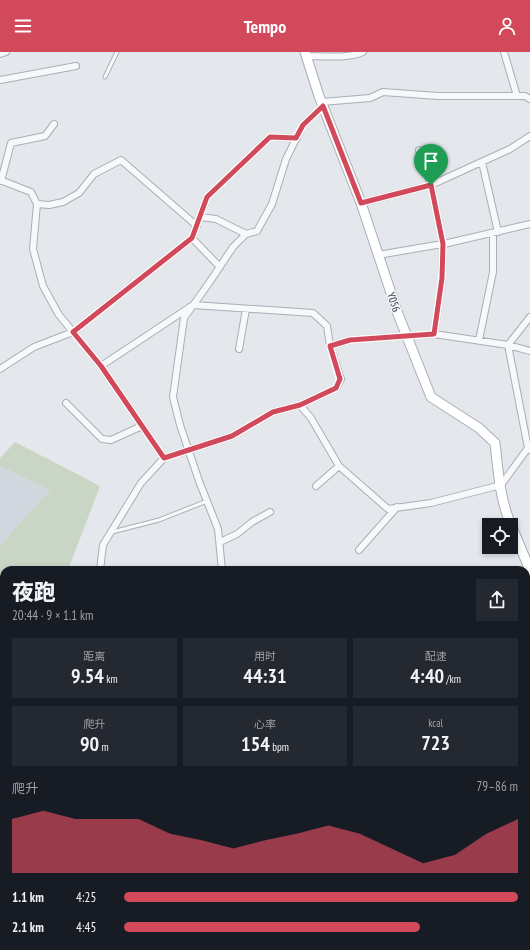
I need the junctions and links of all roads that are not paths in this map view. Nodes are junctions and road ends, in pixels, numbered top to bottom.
1 (117, 52) edge
2 (363, 52) edge
3 (504, 52) edge
4 (306, 54) edge
5 (76, 66) dead end
6 (104, 77) dead end
7 (0, 80) edge
8 (517, 96) junction
9 (530, 99) edge
10 (322, 104) junction
11 (54, 124) dead end
12 (530, 136) edge
13 (296, 138) junction
14 (419, 150) dead end
15 (482, 162) junction
16 (1, 180) edge
17 (431, 185) junction
18 (361, 203) junction
19 (37, 204) junction
20 (200, 217) junction
21 (530, 224) edge
22 (197, 226) junction
23 (495, 232) junction
24 (246, 234) junction
25 (192, 238) junction
26 (443, 244) junction
27 (378, 255) junction
28 (220, 267) junction
29 (193, 305) junction
30 (246, 309) junction
31 (530, 317) edge
32 (73, 332) junction
33 (434, 334) junction
34 (406, 335) junction
35 (479, 340) junction
36 (508, 345) junction
37 (330, 346) junction
38 (238, 349) dead end
39 (530, 351) edge
40 (101, 366) junction
41 (0, 369) edge
42 (66, 403) dead end
43 (300, 405) junction
44 (142, 426) junction
45 (529, 449) edge
46 (189, 451) junction
47 (164, 458) junction
48 (339, 466) junction
49 (501, 485) junction
50 (316, 486) dead end
51 (207, 501) junction
52 (397, 507) junction
53 (270, 512) dead end
54 (508, 518) edge
55 (111, 533) junction
56 (220, 542) junction
57 (518, 542) edge
58 (359, 550) dead end
59 (100, 566) edge
60 (222, 566) edge
61 (528, 566) edge

1 - 6 lane
2 - 4 street
3 - 8 street
4 - 10 street, Y056 / Y056
5 - 7 street
8 - 9 street
8 - 10 street
10 - 13 street
10 - 18 street, Y056 / Y056
11 - 16 street
12 - 15 street
13 - 20 street
13 - 24 street
14 - 17 street
15 - 17 street
15 - 23 street
16 - 19 street
17 - 18 street
17 - 26 street
18 - 27 street, Y056 / Y056
19 - 22 street
19 - 32 street
20 - 22 street
20 - 24 street
21 - 23 street
22 - 25 street
23 - 26 street
23 - 35 street
24 - 28 street
25 - 28 street
25 - 32 street
26 - 27 street
26 - 33 street
27 - 34 street, Y056 / Y056
28 - 29 street
29 - 30 street
29 - 40 street
29 - 46 street
30 - 37 street
30 - 38 street
31 - 36 street
32 - 40 street
32 - 41 street
33 - 34 street
33 - 35 street
34 - 37 street
34 - 49 street, Y056 / Y056
35 - 36 street
36 - 39 street
36 - 45 street
37 - 43 street
40 - 44 street
42 - 44 street
43 - 46 street
43 - 48 street
44 - 47 street
45 - 49 street
46 - 47 street
46 - 51 street
47 - 55 street
48 - 50 street
48 - 52 street
49 - 52 street
49 - 54 street, Y056 / Y056
51 - 55 lane
51 - 56 street
52 - 58 street
53 - 56 street
55 - 59 street
56 - 60 street
57 - 61 street, Y056 / Y056

